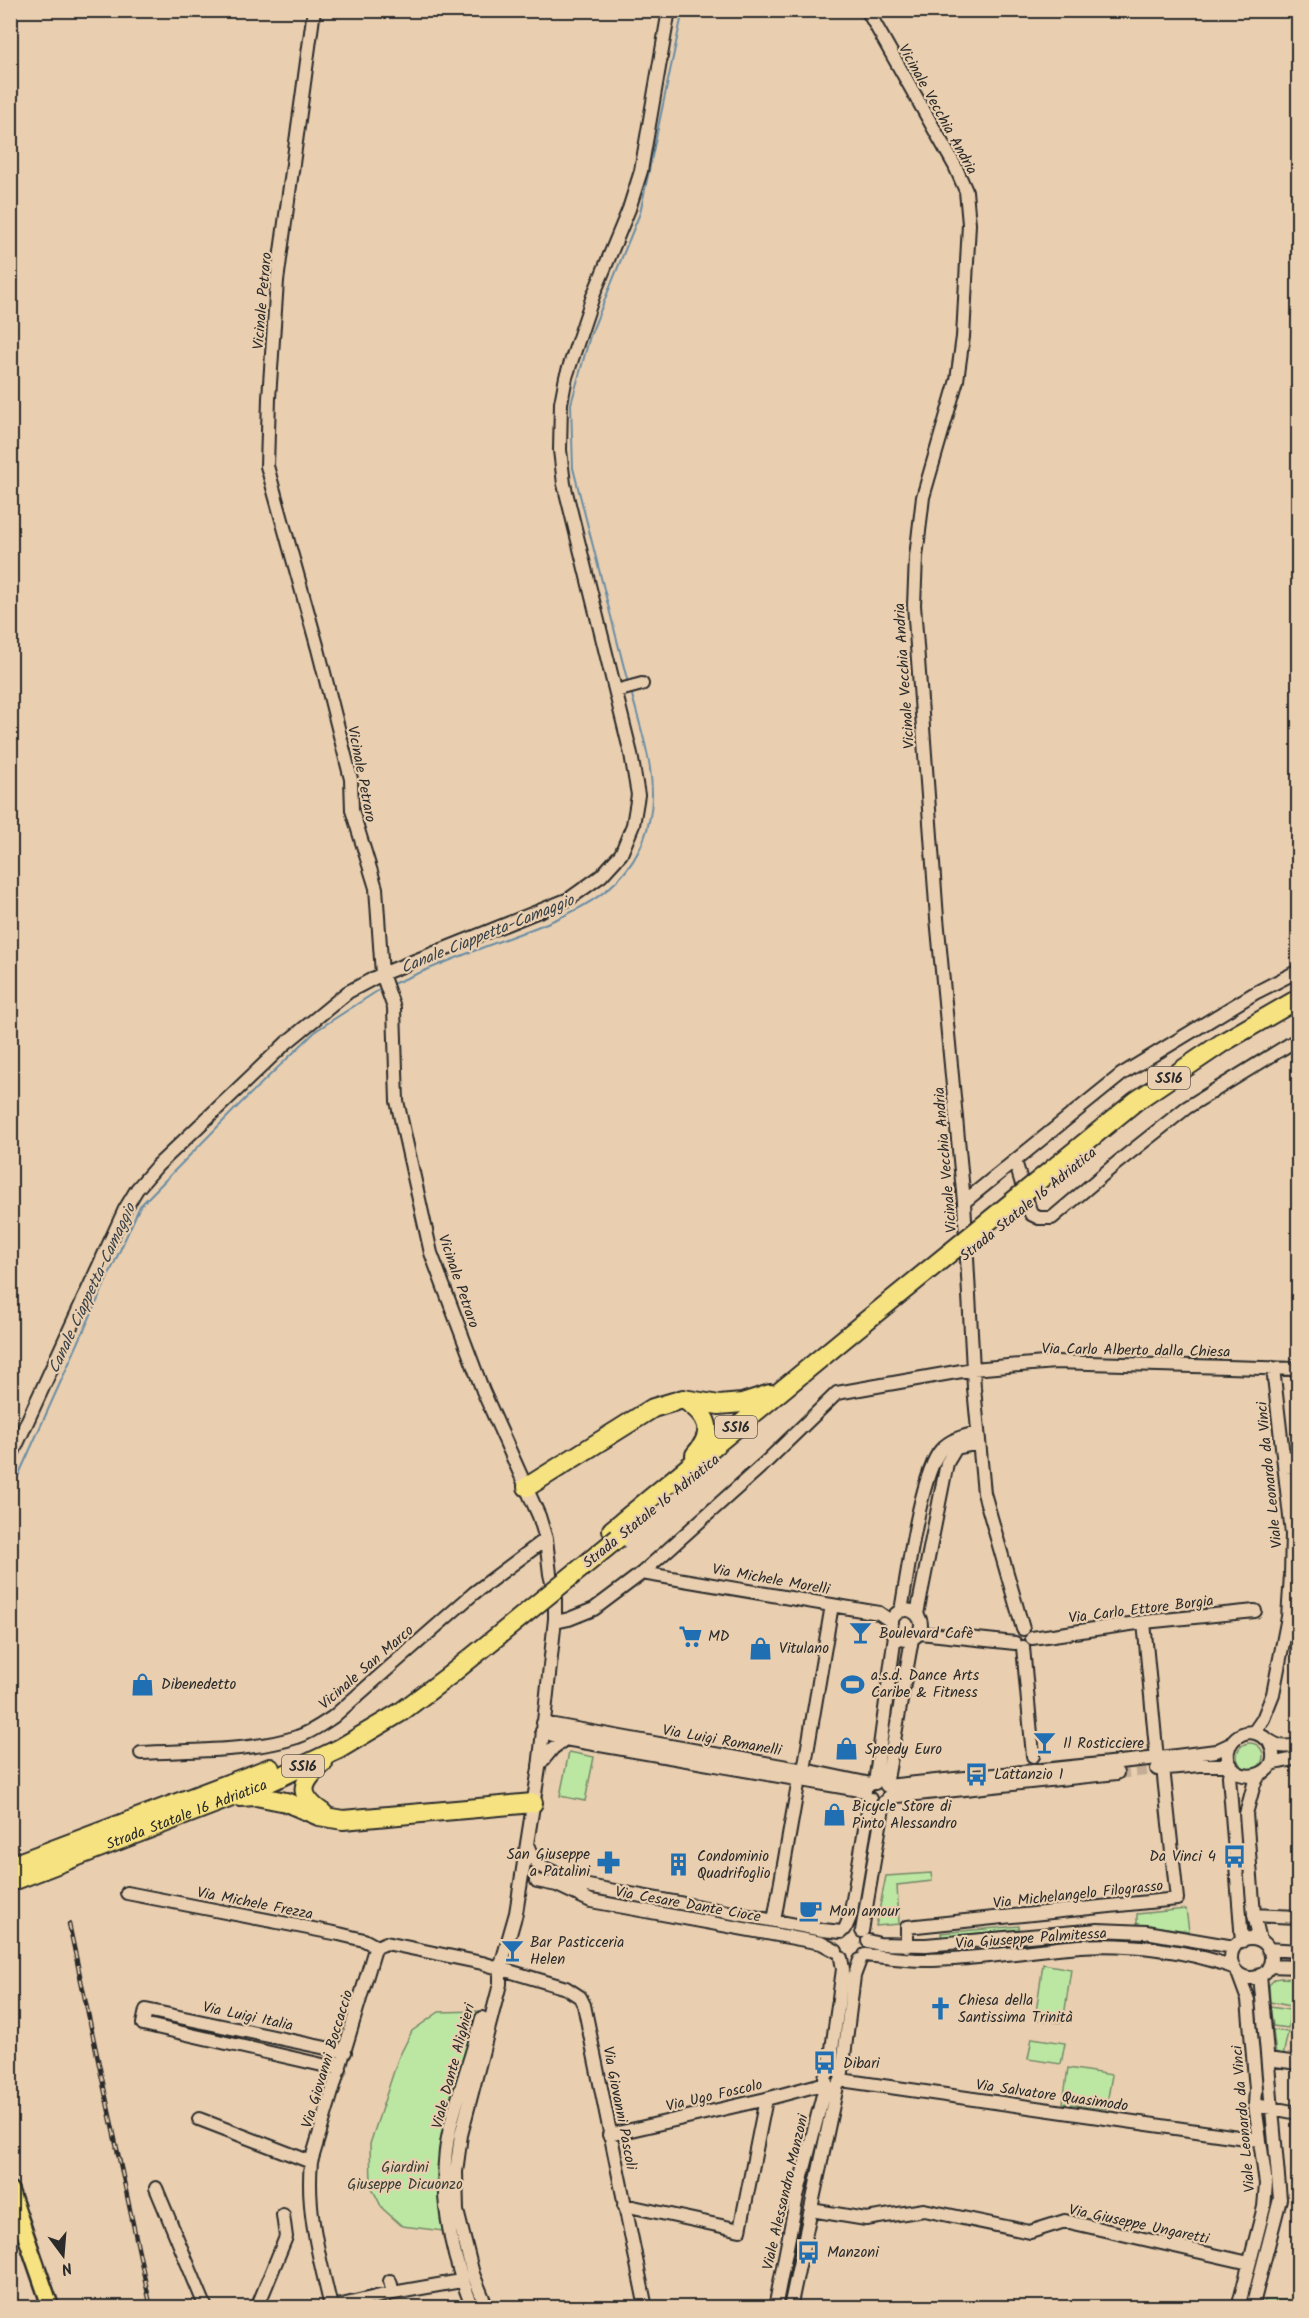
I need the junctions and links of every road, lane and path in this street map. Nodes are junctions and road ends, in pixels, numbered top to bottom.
1 (314, 10) edge
2 (669, 10) edge
3 (867, 10) edge
4 (642, 684) dead end
5 (616, 691) junction
6 (1299, 971) edge
7 (382, 976) junction
8 (1299, 999) edge
9 (1299, 1011) edge
10 (1299, 1039) edge
11 (1015, 1161) junction
12 (1050, 1179) junction
13 (964, 1202) junction
14 (862, 1331) junction
15 (1273, 1368) junction
16 (974, 1369) junction
17 (1299, 1369) edge
18 (781, 1390) junction
19 (684, 1400) junction
20 (979, 1438) junction
21 (1299, 1457) edge
22 (10, 1459) edge
23 (1284, 1462) junction
24 (1299, 1466) edge
25 (676, 1476) junction
26 (527, 1488) junction
27 (615, 1534) junction
28 (546, 1539) junction
29 (642, 1573) junction
30 (832, 1605) junction
31 (901, 1611) junction
32 (1255, 1611) dead end
33 (555, 1622) junction
34 (892, 1622) junction
35 (1144, 1622) junction
36 (920, 1629) junction
37 (895, 1635) junction
38 (1017, 1642) junction
39 (447, 1671) junction
40 (546, 1701) junction
41 (543, 1727) junction
42 (566, 1733) junction
43 (1261, 1736) junction
44 (1231, 1744) junction
45 (1299, 1745) edge
46 (339, 1749) junction
47 (141, 1753) dead end
48 (1033, 1756) dead end
49 (1299, 1758) edge
50 (1160, 1764) junction
51 (1271, 1764) junction
52 (1231, 1765) junction
53 (539, 1766) junction
54 (1118, 1773) tunnel mouth
55 (801, 1775) junction
56 (1259, 1775) junction
57 (879, 1791) junction
58 (229, 1798) junction
59 (533, 1803) junction
60 (329, 1818) junction
61 (141, 1825) junction
62 (527, 1842) junction
63 (539, 1865) junction
64 (10, 1866) edge
65 (523, 1871) junction
66 (10, 1882) edge
67 (536, 1882) junction
68 (127, 1893) dead end
69 (1053, 1912) junction
70 (516, 1913) junction
71 (1254, 1916) junction
72 (1299, 1917) edge
73 (774, 1921) junction
74 (843, 1931) junction
75 (1056, 1933) junction
76 (865, 1936) junction
77 (1238, 1944) junction
78 (1264, 1945) junction
79 (907, 1946) junction
80 (377, 1947) junction
81 (1299, 1951) edge
82 (838, 1955) junction
83 (862, 1958) junction
84 (1299, 1967) edge
85 (500, 1969) junction
86 (1236, 1970) junction
87 (1265, 1971) junction
88 (345, 2052) junction
89 (1268, 2058) junction
90 (1299, 2063) edge
91 (340, 2069) junction
92 (835, 2079) junction
93 (766, 2099) junction
94 (1255, 2105) junction
95 (1273, 2108) junction
96 (1299, 2113) edge
97 (199, 2119) dead end
98 (609, 2134) junction
99 (1259, 2140) junction
100 (311, 2162) junction
101 (156, 2188) dead end
102 (10, 2190) edge
103 (624, 2205) junction
104 (811, 2210) junction
105 (283, 2215) dead end
106 (1249, 2263) junction
107 (1263, 2266) junction
108 (474, 2276) junction
109 (462, 2281) junction
110 (51, 2307) edge
111 (206, 2307) edge
112 (257, 2307) edge
113 (330, 2307) edge
114 (473, 2307) edge
115 (487, 2307) edge
116 (646, 2307) edge
117 (775, 2307) edge
118 (790, 2307) edge
119 (1238, 2307) edge
120 (1252, 2307) edge

1 - 7 street, Vicinale Petraro
2 - 5 street
3 - 13 street, Vicinale Vecchia Andria
4 - 5 street
5 - 7 street
6 - 11 street
7 - 22 street
7 - 26 street, Vicinale Petraro
8 - 12 highway, Strada Statale 16 Adriatica / SS16
9 - 12 highway, Strada Statale 16 Adriatica / SS16
10 - 11 street
11 - 13 street
12 - 14 highway, Strada Statale 16 Adriatica / SS16
13 - 16 street, Vicinale Vecchia Andria
14 - 18 highway, Strada Statale 16 Adriatica / SS16
14 - 27 highway, Strada Statale 16 Adriatica / SS16
15 - 16 street, Via Carlo Alberto dalla Chiesa
15 - 17 street, Via Carlo Alberto dalla Chiesa
15 - 23 street, Viale Leonardo da Vinci
16 - 20 street, Vicinale Vecchia Andria
16 - 29 street, Via Carlo Alberto dalla Chiesa
18 - 19 highway
18 - 25 highway, Strada Statale 16 Adriatica / SS16
19 - 25 highway
19 - 26 highway
20 - 31 street
20 - 36 street
20 - 38 street, Vicinale Vecchia Andria
21 - 23 street
23 - 24 street
23 - 43 street, Viale Leonardo da Vinci
25 - 27 highway, Strada Statale 16 Adriatica / SS16
26 - 28 street, Vicinale Petraro
27 - 39 highway, Strada Statale 16 Adriatica / SS16, bridge
28 - 33 street, Vicinale Petraro
28 - 47 street, Vicinale San Marco
29 - 30 street, Via Michele Morelli
29 - 33 street, Via Carlo Alberto dalla Chiesa
30 - 34 street, Via Michele Morelli
30 - 55 street
31 - 34 street
31 - 36 street
32 - 35 street, Via Carlo Ettore Borgia
33 - 40 street, Vicinale Petraro
34 - 37 street
35 - 38 street, Via Carlo Ettore Borgia
35 - 50 street
36 - 37 street
36 - 38 street, Via Carlo Ettore Borgia
36 - 57 street
37 - 57 street
38 - 48 street
39 - 46 highway, Strada Statale 16 Adriatica / SS16
39 - 61 highway, Strada Statale 16 Adriatica / SS16
40 - 41 street, Vicinale Petraro
40 - 42 street
41 - 42 street, Via Luigi Romanelli
41 - 53 street, Viale Dante Alighieri
42 - 53 street
42 - 55 street, Via Luigi Romanelli
43 - 44 street
43 - 45 street
43 - 51 street
44 - 50 street
44 - 52 street
46 - 58 highway, Strada Statale 16 Adriatica / SS16
46 - 60 highway
49 - 51 street
50 - 52 street
50 - 57 street
50 - 69 street, Via Michelangelo Filograsso
51 - 56 street
52 - 56 street
52 - 77 street
53 - 59 street, Viale Dante Alighieri
54 - 57 street
55 - 57 street, Via Luigi Romanelli
55 - 73 street
56 - 71 street
57 - 74 street
57 - 76 street
58 - 60 highway
58 - 61 highway, Strada Statale 16 Adriatica / SS16
59 - 60 highway
59 - 62 street, Viale Dante Alighieri
61 - 64 highway, Strada Statale 16 Adriatica / SS16
61 - 66 highway, Strada Statale 16 Adriatica / SS16
62 - 63 street
62 - 65 street, Viale Dante Alighieri
63 - 65 street
63 - 67 street
63 - 73 street, Via Cesare Dante Cioce
65 - 67 street
65 - 70 street, Viale Dante Alighieri
67 - 70 street, Viale Dante Alighieri
67 - 82 street, Via Cesare Dante Cioce
68 - 80 street, Via Michele Frezza
69 - 75 street
69 - 79 street, Via Michelangelo Filograsso
70 - 85 street, Viale Dante Alighieri
71 - 72 street
71 - 78 street
73 - 74 street, Via Cesare Dante Cioce
74 - 76 street
74 - 82 street
75 - 77 street, Via Giuseppe Palmitessa
75 - 79 street, Via Giuseppe Palmitessa
76 - 79 street, Via Giuseppe Palmitessa
76 - 83 street
77 - 78 street
77 - 86 street
78 - 81 street
78 - 87 street
80 - 85 street
80 - 88 street, Via Giovanni Boccaccio
82 - 83 street
82 - 92 street
83 - 86 street, Via Giuseppe Palmitessa
83 - 92 street
84 - 87 street
85 - 98 street, Via Giovanni Pascoli
85 - 108 street, Viale Dante Alighieri
85 - 109 street, Viale Dante Alighieri
86 - 87 street
86 - 94 street, Viale Leonardo da Vinci
87 - 89 street, Viale Leonardo da Vinci
88 - 91 street, Via Giovanni Boccaccio
88 - 91 street, Via Luigi Italia
89 - 90 street
89 - 95 street, Viale Leonardo da Vinci
91 - 100 street, Via Giovanni Boccaccio
92 - 93 street, Via Ugo Foscolo
92 - 99 street, Via Salvatore Quasimodo
92 - 104 street, Viale Alessandro Manzoni
92 - 117 street, Viale Alessandro Manzoni
93 - 98 street, Via Ugo Foscolo
93 - 103 street
94 - 95 street
94 - 99 street, Viale Leonardo da Vinci
95 - 96 street
95 - 107 street, Viale Leonardo da Vinci
97 - 100 street
98 - 103 street, Via Giovanni Pascoli
99 - 106 street, Viale Leonardo da Vinci
100 - 113 street, Via Giovanni Boccaccio
101 - 111 street
102 - 110 main road
103 - 116 street, Via Giovanni Pascoli
104 - 106 street, Via Giuseppe Ungaretti
104 - 118 street, Viale Alessandro Manzoni
105 - 112 street
106 - 107 street
106 - 119 street, Viale Leonardo da Vinci
107 - 120 street, Viale Leonardo da Vinci
108 - 109 street
108 - 115 street, Viale Dante Alighieri
109 - 113 street
109 - 114 street, Viale Dante Alighieri

